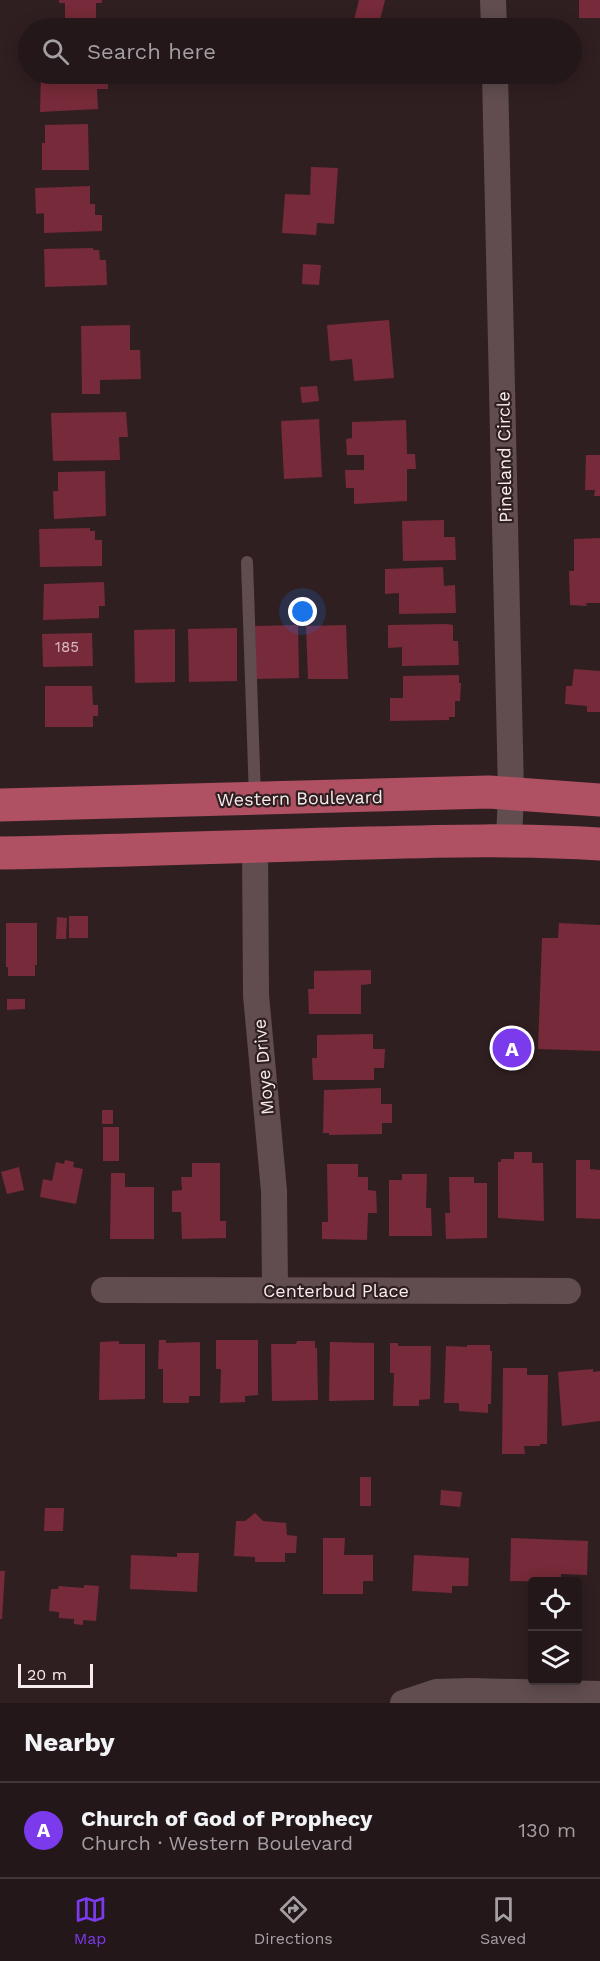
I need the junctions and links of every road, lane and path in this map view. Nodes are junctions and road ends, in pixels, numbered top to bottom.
1 (493, 0) edge
2 (494, 18) edge
3 (495, 84) edge
4 (247, 562) dead end
5 (511, 793) junction
6 (255, 799) junction
7 (600, 800) edge
8 (0, 805) edge
9 (509, 840) junction
10 (600, 844) edge
11 (255, 845) junction
12 (0, 853) edge
13 (275, 1289) junction
14 (104, 1290) dead end
15 (568, 1291) dead end
16 (600, 1695) edge
17 (403, 1703) edge

1 - 2 street
3 - 5 street, Pineland Circle
4 - 6 lane
5 - 6 main road, Western Boulevard
5 - 7 main road, Western Boulevard
5 - 9 street, Pineland Circle
6 - 8 main road, Western Boulevard
9 - 10 main road
9 - 11 main road
11 - 12 main road
11 - 13 street, Moye Drive
13 - 14 street, Centerbud Place
13 - 15 street, Centerbud Place
16 - 17 street

